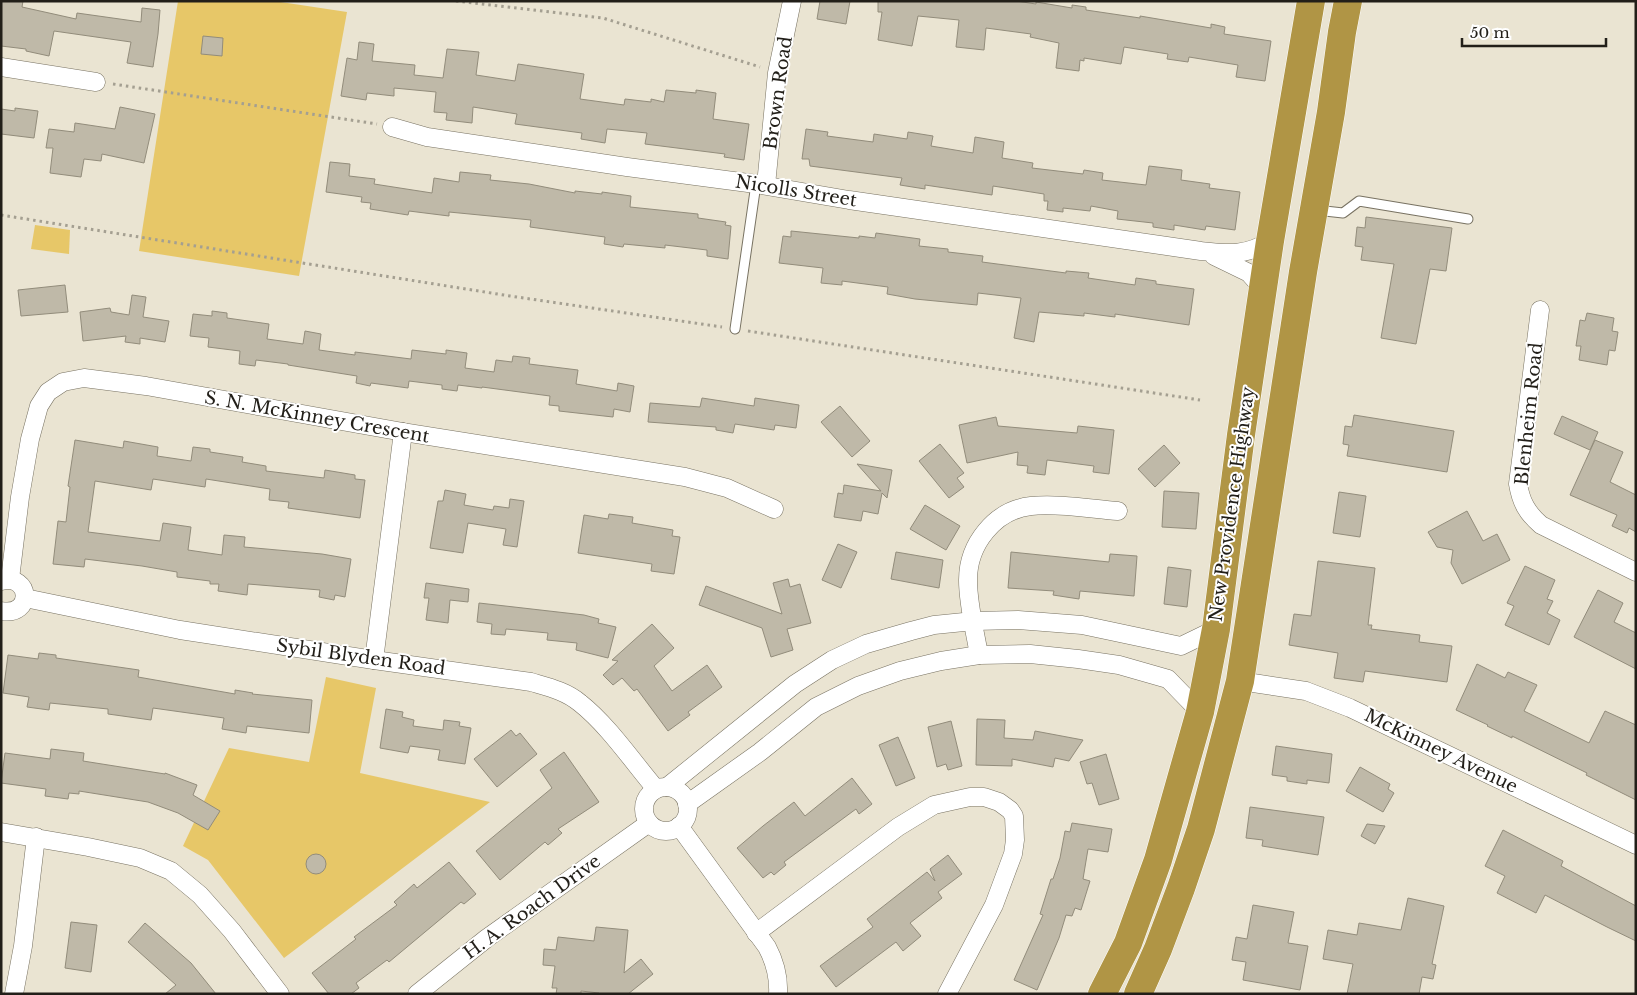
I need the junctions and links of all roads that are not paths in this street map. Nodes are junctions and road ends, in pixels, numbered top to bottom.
1 (792, 1) edge
2 (1311, 1) edge
3 (1348, 1) edge
4 (1, 67) edge
5 (96, 82) road end
6 (392, 127) road end
7 (761, 184) junction
8 (1314, 209) junction
9 (1468, 218) dead end
10 (1270, 240) junction
11 (1201, 251) junction
12 (1263, 289) junction
13 (1540, 310) dead end
14 (735, 329) road end
15 (403, 432) junction
16 (774, 509) dead end
17 (1118, 511) dead end
18 (1636, 572) edge
19 (5, 580) edge
20 (25, 598) junction
21 (1, 611) edge
22 (974, 621) junction
23 (1216, 629) junction
24 (979, 655) junction
25 (374, 660) junction
26 (1240, 681) junction
27 (1200, 712) junction
28 (662, 788) junction
29 (687, 804) junction
30 (649, 822) junction
31 (679, 826) junction
32 (1, 832) edge
33 (36, 837) junction
34 (1636, 845) edge
35 (756, 933) junction
36 (14, 994) edge
37 (280, 994) edge
38 (417, 994) edge
39 (778, 994) edge
40 (947, 994) edge
41 (1102, 994) edge
42 (1138, 994) edge

1 - 7 street, Brown Road
2 - 10 highway, New Providence Highway
3 - 8 highway, New Providence Highway
4 - 5 street
6 - 7 street, Nicolls Street
7 - 11 street, Nicolls Street
7 - 14 lane
8 - 9 lane
8 - 26 highway, New Providence Highway
10 - 11 street
10 - 12 highway, New Providence Highway
11 - 12 street
12 - 23 highway, New Providence Highway
13 - 18 street, Blenheim Road
15 - 16 street, S. N. McKinney Crescent
15 - 19 street, S. N. McKinney Crescent
15 - 25 street
17 - 22 street
19 - 20 street
20 - 21 street
20 - 25 street, Sybil Blyden Road
22 - 23 street
22 - 24 street
22 - 28 street
23 - 27 highway, New Providence Highway
24 - 27 street
24 - 29 street
25 - 28 street, Sybil Blyden Road
26 - 34 street, McKinney Avenue
26 - 42 highway, New Providence Highway
27 - 41 highway, New Providence Highway
28 - 29 street
28 - 30 street
29 - 31 street
30 - 31 street
30 - 38 street, H. A. Roach Drive
31 - 35 street
32 - 33 street
33 - 36 street
33 - 37 street
35 - 39 street
35 - 40 street

